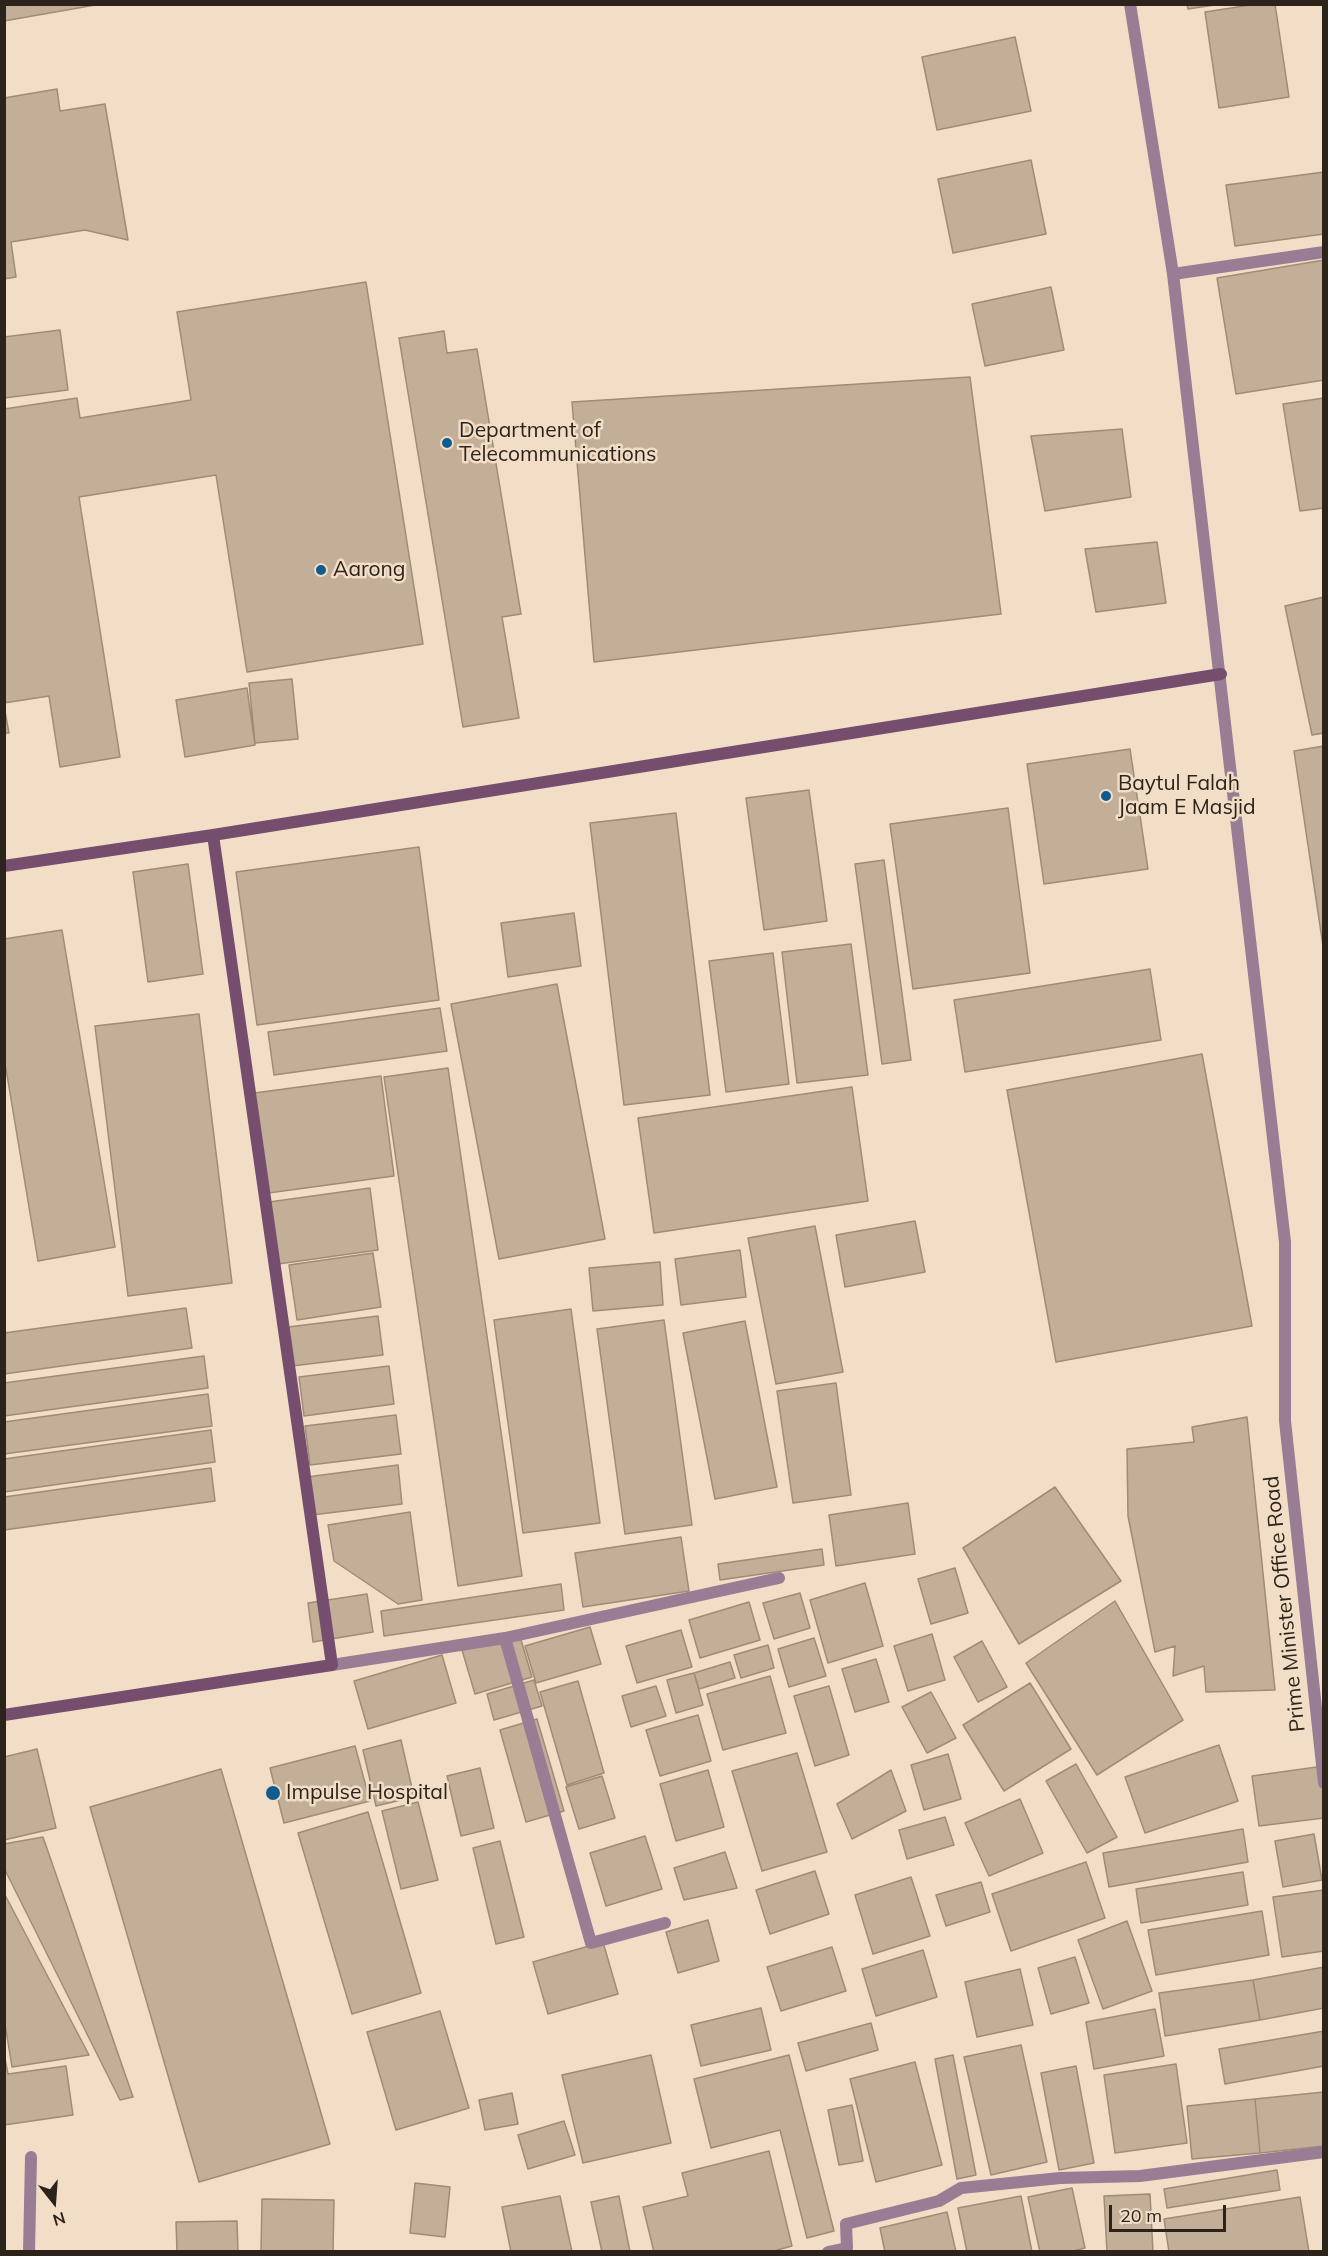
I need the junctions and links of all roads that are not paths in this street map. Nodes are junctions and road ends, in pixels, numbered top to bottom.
1 (1130, 4) edge
2 (1323, 252) edge
3 (1173, 274) junction
4 (1221, 674) junction
5 (213, 835) junction
6 (4, 866) edge
7 (779, 1578) dead end
8 (505, 1638) junction
9 (332, 1665) junction
10 (4, 1714) edge
11 (1323, 1783) edge
12 (665, 1923) dead end
13 (1323, 2152) edge
14 (31, 2157) dead end
15 (29, 2252) edge
16 (828, 2252) edge

1 - 3 street, Prime Minister Office Road
2 - 3 street
3 - 4 street, Prime Minister Office Road
4 - 5 street
4 - 11 street, Prime Minister Office Road
5 - 6 street
5 - 9 street
7 - 8 street
8 - 9 street
8 - 12 street
9 - 10 street
13 - 16 street
14 - 15 street

